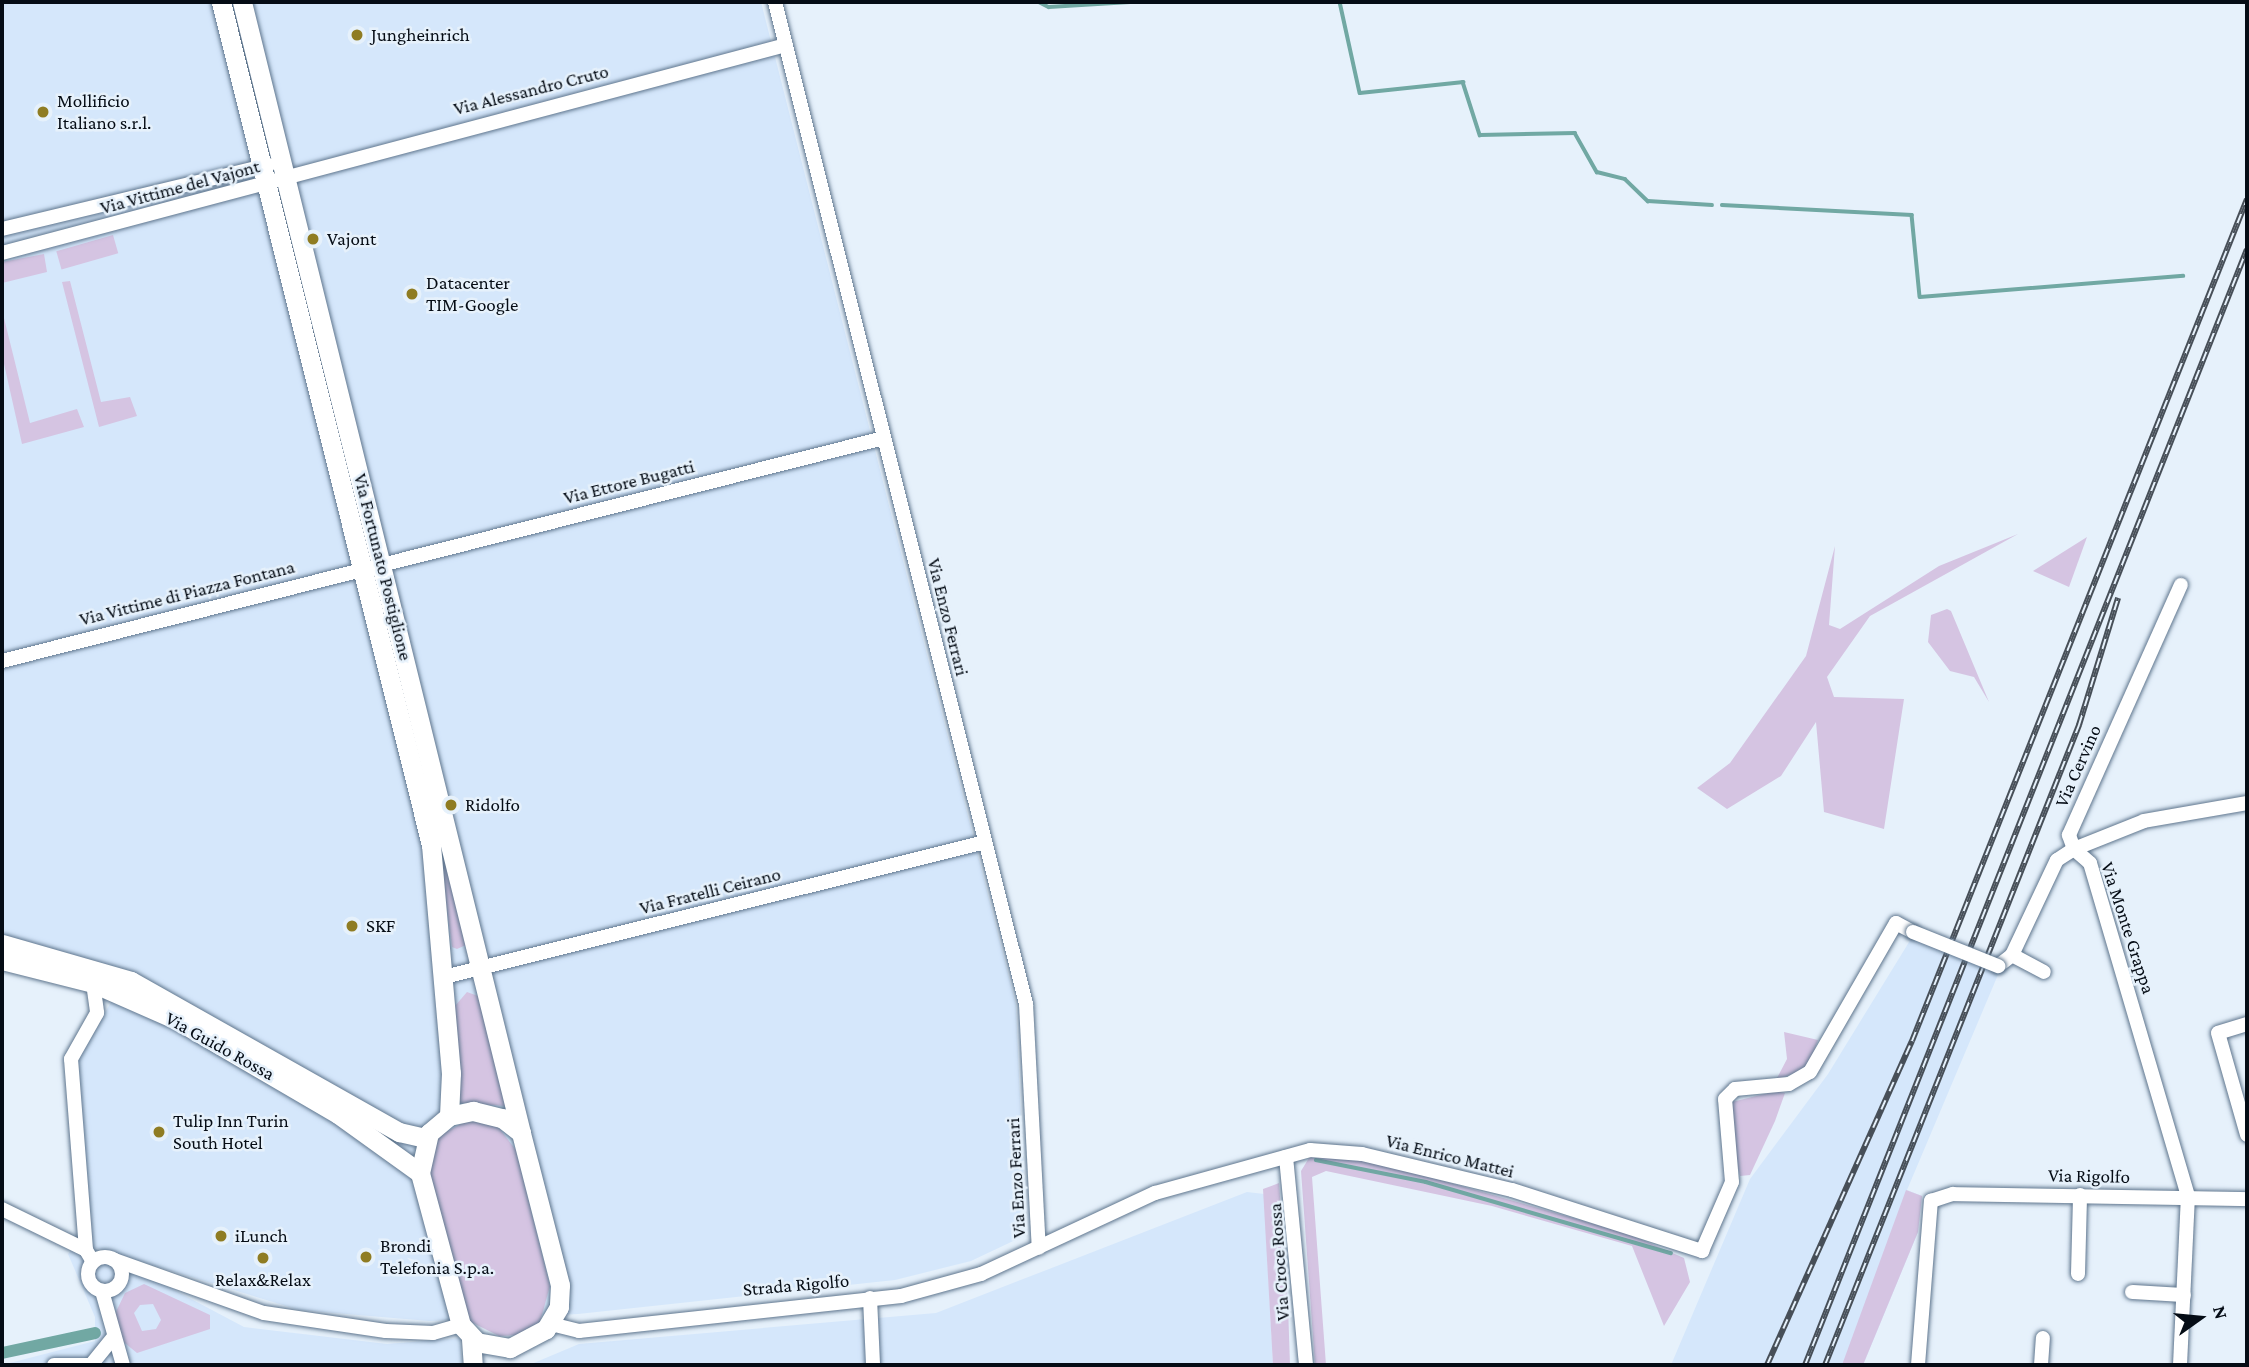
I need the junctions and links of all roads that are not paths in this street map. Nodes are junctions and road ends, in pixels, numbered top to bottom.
1 (221, 2) edge
2 (242, 2) edge
3 (775, 2) edge
4 (786, 45) junction
5 (262, 163) junction
6 (285, 173) junction
7 (268, 186) junction
8 (77, 210) junction
9 (2, 229) edge
10 (83, 233) junction
11 (2, 253) edge
12 (884, 438) junction
13 (382, 564) junction
14 (363, 568) junction
15 (2181, 585) dead end
16 (2, 661) edge
17 (2247, 803) edge
18 (433, 810) junction
19 (985, 842) junction
20 (2074, 849) junction
21 (2, 944) edge
22 (2012, 955) junction
23 (2, 960) edge
24 (482, 968) junction
25 (2044, 972) dead end
26 (444, 977) junction
27 (93, 983) junction
28 (2247, 1024) edge
29 (449, 1115) junction
30 (521, 1133) junction
31 (2247, 1135) edge
32 (426, 1138) junction
33 (1286, 1157) junction
34 (419, 1173) junction
35 (2080, 1195) junction
36 (2189, 1196) junction
37 (2247, 1199) edge
38 (2, 1209) edge
39 (1039, 1248) junction
40 (89, 1256) junction
41 (112, 1259) junction
42 (2078, 1274) dead end
43 (165, 1278) junction
44 (118, 1285) junction
45 (102, 1291) junction
46 (2132, 1292) dead end
47 (2183, 1295) junction
48 (870, 1298) junction
49 (551, 1324) junction
50 (466, 1332) junction
51 (114, 1337) junction
52 (2043, 1338) dead end
53 (493, 1356) edge
54 (54, 1365) edge
55 (91, 1365) edge
56 (123, 1365) edge
57 (473, 1365) edge
58 (873, 1365) edge
59 (1306, 1365) edge
60 (1918, 1365) edge
61 (2042, 1365) edge
62 (2180, 1365) edge

1 - 5 street, Via Fortunato Postiglione
2 - 6 street, Via Fortunato Postiglione
3 - 4 street, Via Enzo Ferrari
4 - 6 street, Via Alessandro Cruto
4 - 12 street, Via Enzo Ferrari
5 - 6 street, Via Vittime del Vajont
5 - 7 street, Via Fortunato Postiglione
5 - 8 street, Via Vittime del Vajont
6 - 7 street, Via Vittime del Vajont
6 - 13 street, Via Fortunato Postiglione
7 - 10 street, Via Vittime del Vajont
7 - 14 street, Via Fortunato Postiglione
8 - 9 street, Via Vittime del Vajont
8 - 10 street
10 - 11 street, Via Vittime del Vajont
12 - 13 street, Via Ettore Bugatti
12 - 19 street, Via Enzo Ferrari
13 - 14 street, Via Vittime di Piazza Fontana
13 - 18 street, Via Fortunato Postiglione
14 - 16 street, Via Vittime di Piazza Fontana
14 - 18 street, Via Fortunato Postiglione
15 - 20 street, Via Cervino
17 - 20 street, Via Monte Grappa
18 - 24 street, Via Fortunato Postiglione
18 - 26 street, Via Fortunato Postiglione
19 - 24 street, Via Fratelli Ceirano
19 - 39 street, Via Enzo Ferrari
20 - 22 street
20 - 36 street, Via Monte Grappa
21 - 32 street, Via Guido Rossa
22 - 25 street
22 - 33 street, Via Enrico Mattei, bridge
23 - 27 street, Via Guido Rossa
24 - 26 street, Via Fratelli Ceirano
24 - 30 street, Via Fortunato Postiglione
26 - 29 street, Via Fortunato Postiglione
27 - 34 street, Via Guido Rossa
27 - 40 street
28 - 31 street
29 - 30 street
29 - 32 street
30 - 49 street, Via Fortunato Postiglione
32 - 34 street
33 - 39 street, Via Enrico Mattei
33 - 59 street, Via Croce Rossa
34 - 50 street
35 - 36 street, Via Rigolfo
35 - 42 street
35 - 60 street, Via Rigolfo
36 - 37 street, Via Rigolfo
36 - 47 street
38 - 40 street
39 - 48 street, Strada Rigolfo
40 - 41 street
40 - 45 street
41 - 43 street
41 - 44 street
43 - 44 street
43 - 50 street
44 - 45 street
45 - 51 street
46 - 47 street
47 - 62 street
48 - 49 street, Strada Rigolfo
48 - 58 street
49 - 53 street
50 - 53 street
50 - 57 street
51 - 55 street
51 - 56 street
52 - 61 street
54 - 55 street

